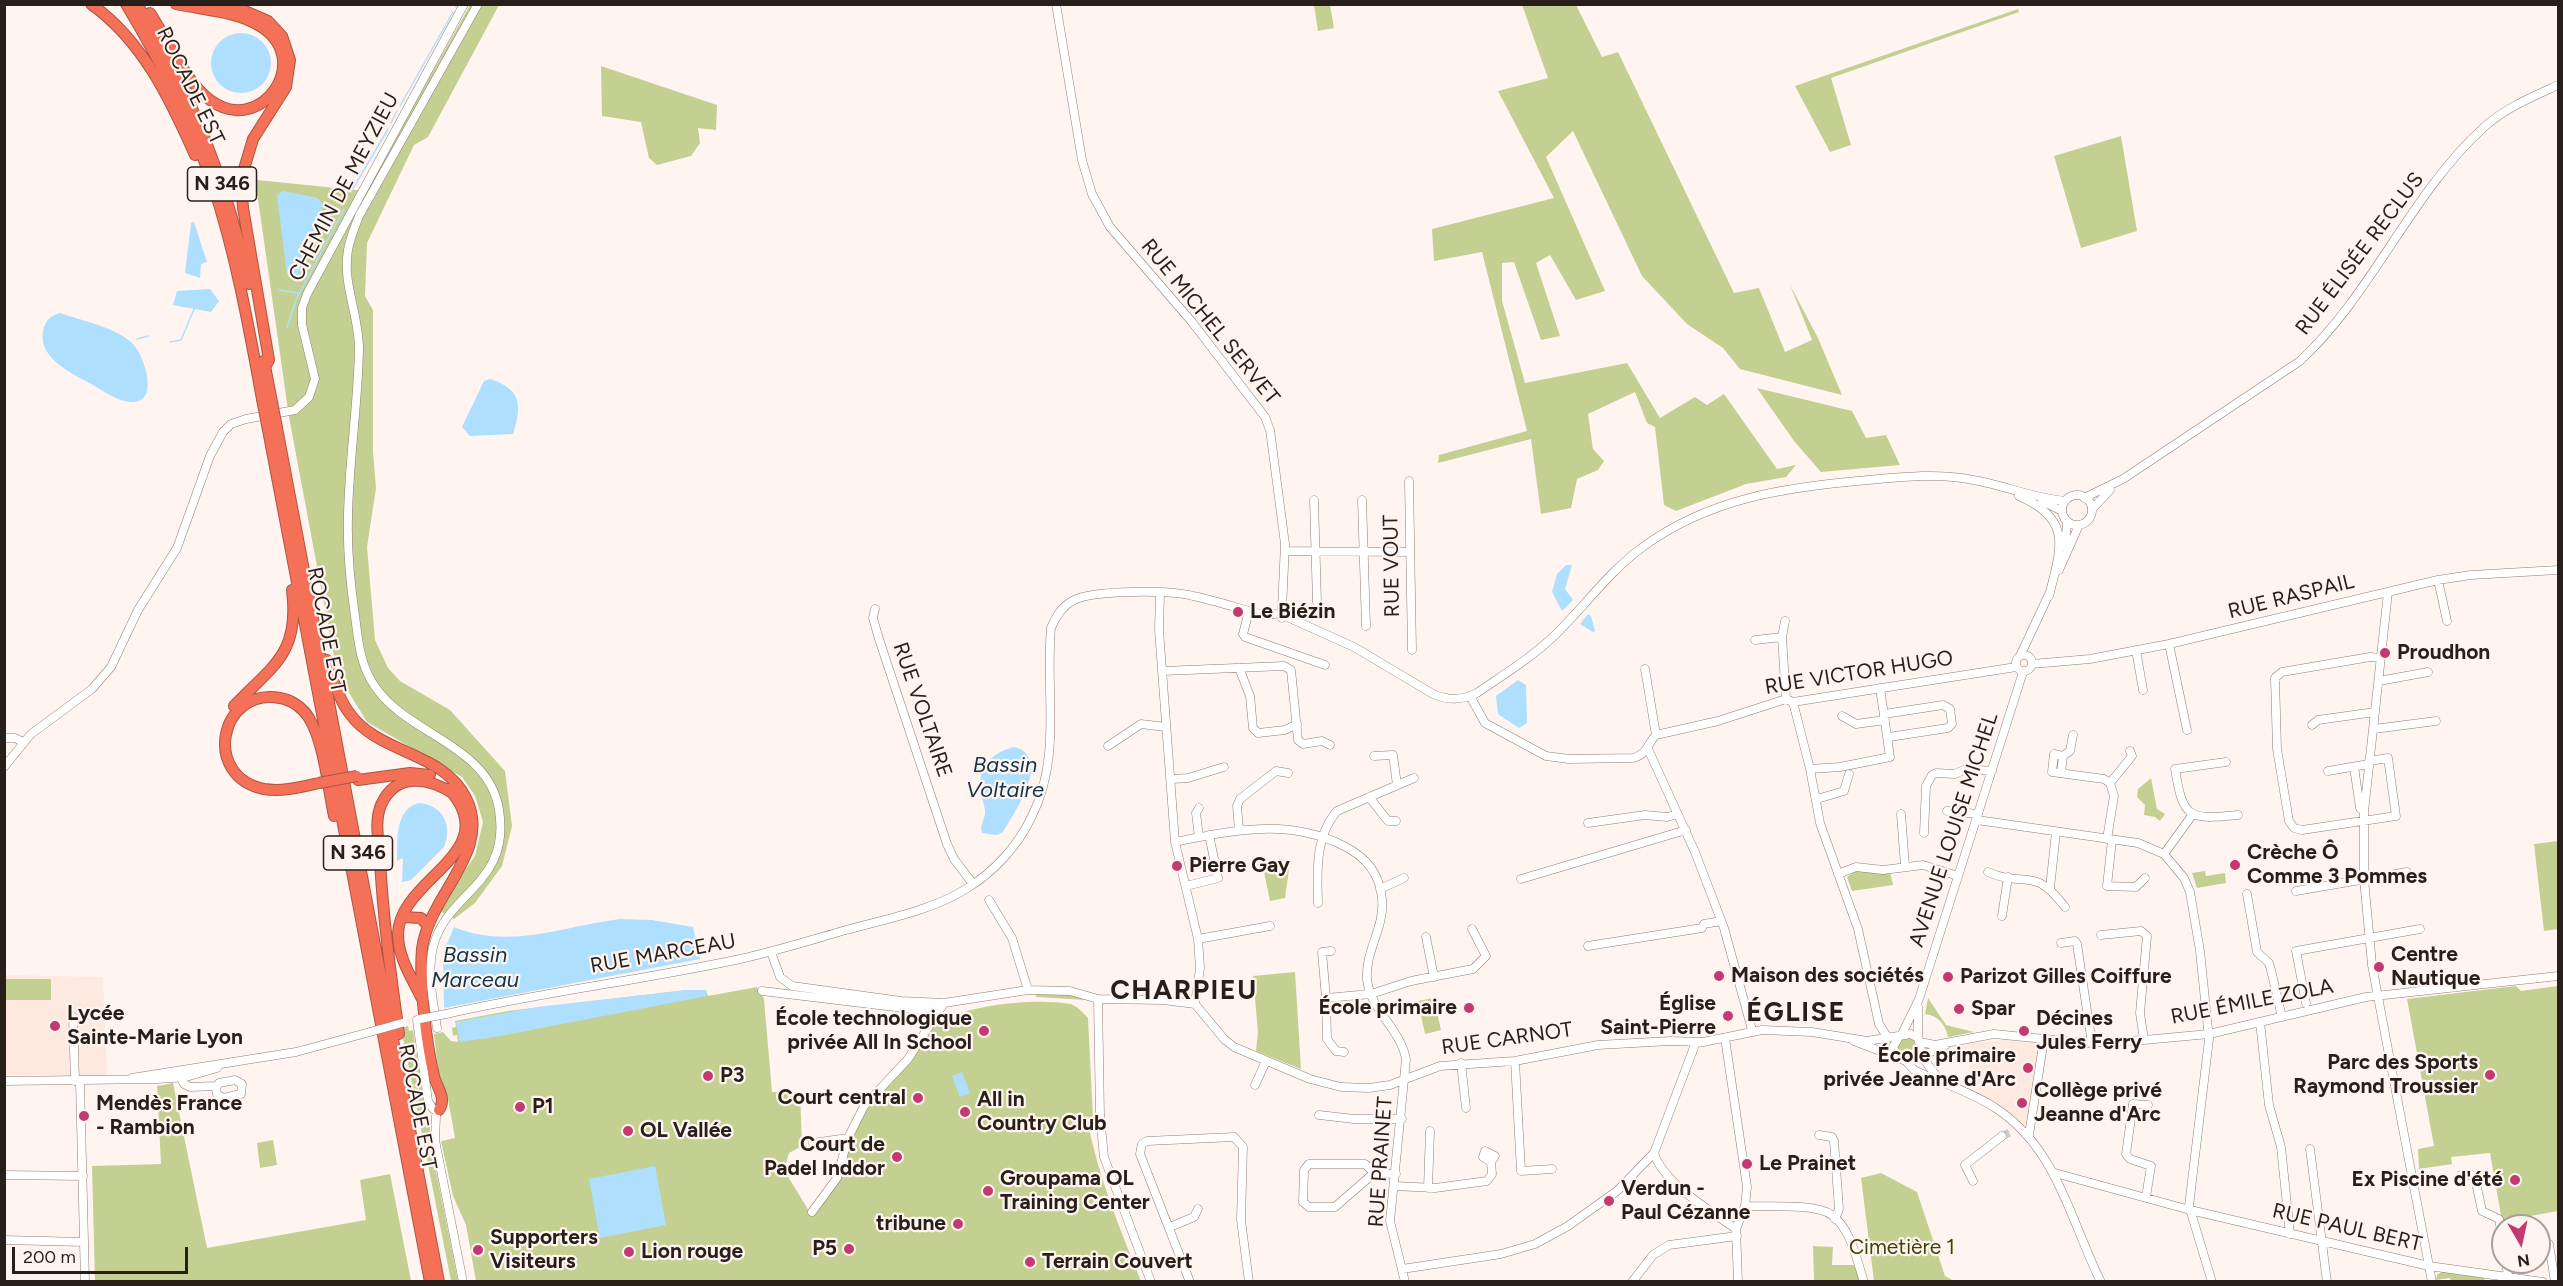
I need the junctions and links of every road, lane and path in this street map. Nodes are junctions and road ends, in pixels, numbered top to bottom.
1 (91, 4) edge
2 (126, 4) edge
3 (176, 4) edge
4 (215, 4) edge
5 (464, 4) edge
6 (478, 4) edge
7 (1056, 4) edge
8 (141, 7) edge
9 (2559, 85) edge
10 (222, 214) junction
11 (265, 367) junction
12 (266, 398) junction
13 (272, 429) junction
14 (1950, 476) junction
15 (2123, 479) junction
16 (1409, 481) dead end
17 (2024, 494) junction
18 (2084, 498) junction
19 (1314, 500) dead end
20 (1362, 500) dead end
21 (2065, 501) junction
22 (2092, 509) junction
23 (2062, 511) junction
24 (2067, 522) junction
25 (2079, 525) junction
26 (1285, 551) junction
27 (1316, 551) junction
28 (1363, 552) junction
29 (1410, 552) junction
30 (292, 557) junction
31 (2559, 570) edge
32 (2438, 580) junction
33 (2055, 583) junction
34 (2388, 592) junction
35 (1160, 593) junction
36 (2049, 596) junction
37 (1317, 602) dead end
38 (875, 609) dead end
39 (1249, 611) junction
40 (1281, 613) junction
41 (1785, 621) dead end
42 (2447, 621) dead end
43 (1365, 626) dead end
44 (315, 627) junction
45 (2031, 636) junction
46 (1782, 637) junction
47 (1755, 640) dead end
48 (2169, 644) junction
49 (1412, 650) dead end
50 (2136, 650) junction
51 (2020, 656) junction
52 (2381, 658) junction
53 (2031, 661) junction
54 (1325, 665) dead end
55 (2016, 667) junction
56 (1239, 668) junction
57 (1645, 669) dead end
58 (1163, 671) junction
59 (2023, 672) junction
60 (2428, 672) dead end
61 (2379, 681) junction
62 (1880, 688) junction
63 (2143, 690) dead end
64 (1470, 696) junction
65 (1790, 700) junction
66 (2375, 712) junction
67 (1842, 716) dead end
68 (1885, 717) junction
69 (2436, 721) dead end
70 (1297, 724) junction
71 (2312, 725) dead end
72 (1166, 727) junction
73 (2373, 729) junction
74 (2187, 730) dead end
75 (1656, 735) junction
76 (2073, 735) dead end
77 (1889, 737) junction
78 (4, 738) edge
79 (23, 742) junction
80 (1330, 745) dead end
81 (1108, 746) dead end
82 (1648, 749) junction
83 (2130, 751) dead end
84 (1374, 756) dead end
85 (2226, 762) dead end
86 (2369, 763) junction
87 (4, 767) edge
88 (1224, 767) dead end
89 (2354, 767) junction
90 (1810, 769) junction
91 (1992, 771) junction
92 (2328, 771) dead end
93 (1288, 773) dead end
94 (1849, 774) dead end
95 (357, 778) junction
96 (1414, 778) dead end
97 (1173, 780) junction
98 (455, 783) junction
99 (2110, 783) junction
100 (319, 785) junction
101 (1397, 785) junction
102 (454, 795) junction
103 (1369, 797) junction
104 (1817, 799) junction
105 (1199, 808) dead end
106 (1947, 811) dead end
107 (2364, 812) junction
108 (1678, 814) junction
109 (1901, 814) dead end
110 (2193, 814) junction
111 (2238, 815) dead end
112 (1977, 817) junction
113 (1396, 820) dead end
114 (2364, 822) junction
115 (1588, 823) dead end
116 (1239, 830) junction
117 (1686, 830) junction
118 (2056, 832) junction
119 (1924, 833) dead end
120 (1209, 835) junction
121 (1200, 837) junction
122 (1324, 837) junction
123 (2110, 839) junction
124 (1176, 842) junction
125 (2164, 854) junction
126 (1905, 866) junction
127 (1988, 872) dead end
128 (2407, 872) dead end
129 (2050, 873) junction
130 (1838, 874) junction
131 (353, 875) junction
132 (1958, 876) junction
133 (2008, 877) junction
134 (1404, 878) dead end
135 (2145, 878) dead end
136 (1521, 879) dead end
137 (2364, 879) junction
138 (2040, 881) junction
139 (974, 884) junction
140 (1186, 886) junction
141 (2050, 888) junction
142 (1380, 889) junction
143 (2296, 891) dead end
144 (2247, 894) dead end
145 (989, 900) dead end
146 (1318, 903) dead end
147 (2065, 907) dead end
148 (402, 916) junction
149 (2002, 916) dead end
150 (1721, 921) junction
151 (427, 925) junction
152 (1270, 926) dead end
153 (1472, 929) dead end
154 (2420, 929) dead end
155 (2101, 935) dead end
156 (1426, 937) dead end
157 (2368, 938) junction
158 (1198, 939) junction
159 (2061, 943) dead end
160 (399, 945) junction
161 (1588, 946) dead end
162 (422, 948) junction
163 (771, 951) junction
164 (1331, 951) dead end
165 (2559, 976) edge
166 (1434, 977) junction
167 (1028, 990) junction
168 (762, 991) dead end
169 (1371, 994) junction
170 (2378, 996) junction
171 (1326, 998) junction
172 (1098, 999) junction
173 (1919, 999) junction
174 (944, 1003) junction
175 (2306, 1003) dead end
176 (425, 1004) junction
177 (1195, 1004) junction
178 (73, 1017) dead end
179 (2282, 1017) junction
180 (419, 1019) junction
181 (2260, 1022) junction
182 (437, 1028) dead end
183 (1752, 1030) junction
184 (2209, 1034) junction
185 (1900, 1036) junction
186 (1725, 1038) junction
187 (1888, 1038) junction
188 (2044, 1039) junction
189 (1919, 1040) junction
190 (2144, 1040) junction
191 (1854, 1041) junction
192 (1695, 1042) junction
193 (1952, 1042) junction
194 (2092, 1044) junction
195 (1935, 1051) junction
196 (1344, 1052) dead end
197 (1919, 1053) junction
198 (1902, 1059) junction
199 (1266, 1061) junction
200 (1515, 1061) junction
201 (1461, 1063) junction
202 (226, 1064) junction
203 (132, 1078) junction
204 (181, 1078) junction
205 (4, 1080) edge
206 (401, 1080) junction
207 (1406, 1080) junction
208 (1940, 1080) junction
209 (78, 1081) junction
210 (1254, 1084) dead end
211 (217, 1086) dead end
212 (2148, 1105) dead end
213 (1466, 1108) dead end
214 (436, 1112) junction
215 (1319, 1115) dead end
216 (1402, 1119) junction
217 (1430, 1131) dead end
218 (1819, 1135) dead end
219 (2002, 1136) tunnel mouth
220 (2029, 1136) junction
221 (848, 1138) junction
222 (813, 1143) dead end
223 (2310, 1149) dead end
224 (1654, 1153) junction
225 (1491, 1162) dead end
226 (1552, 1169) dead end
227 (1374, 1173) junction
228 (2055, 1173) junction
229 (1396, 1174) junction
230 (4, 1175) edge
231 (2461, 1175) dead end
232 (83, 1176) junction
233 (1973, 1181) dead end
234 (1394, 1186) junction
235 (1428, 1188) junction
236 (2146, 1197) junction
237 (1745, 1206) junction
238 (1198, 1209) dead end
239 (2190, 1210) junction
240 (812, 1212) dead end
241 (2491, 1215) edge
242 (1836, 1219) junction
243 (1170, 1227) junction
244 (1736, 1233) junction
245 (2290, 1234) junction
246 (4, 1240) edge
247 (2320, 1240) junction
248 (84, 1242) junction
249 (2551, 1256) edge
250 (2429, 1266) junction
251 (1402, 1269) junction
252 (2508, 1276) joint
253 (85, 1281) edge
254 (430, 1281) edge
255 (439, 1281) edge
256 (463, 1281) edge
257 (1151, 1281) edge
258 (1190, 1281) edge
259 (1249, 1281) edge
260 (1405, 1281) edge
261 (1632, 1281) edge
262 (1738, 1281) edge
263 (1864, 1281) edge
264 (2101, 1281) edge
265 (2212, 1281) edge
266 (2327, 1281) edge
267 (2432, 1281) edge
268 (2543, 1281) edge
269 (2555, 1281) edge

1 - 10 highway
2 - 10 highway, ROCADE EST / N 346
3 - 8 highway
4 - 11 highway
5 - 79 street, CHEMIN DE MEYZIEU
6 - 182 street
7 - 26 street, RUE MICHEL SERVET
8 - 11 highway, ROCADE EST / N 346
9 - 15 street, RUE ÉLISÉE RECLUS
10 - 12 highway, ROCADE EST / N 346
11 - 12 highway, ROCADE EST / N 346
12 - 13 highway, ROCADE EST / N 346, bridge
13 - 30 highway, ROCADE EST / N 346
13 - 44 highway, ROCADE EST / N 346
14 - 17 street
14 - 36 street
14 - 64 street
15 - 18 street, RUE ÉLISÉE RECLUS
15 - 22 street, RUE ÉLISÉE RECLUS
16 - 29 street, RUE VOUT
17 - 21 street
17 - 23 street
18 - 21 street
18 - 22 street
19 - 27 street
20 - 28 street
21 - 23 street
22 - 25 street
23 - 24 street
24 - 25 street
24 - 33 street
25 - 33 street
26 - 27 street
26 - 40 street, RUE MICHEL SERVET
27 - 28 street
27 - 37 street
28 - 29 street
28 - 43 street
29 - 49 street, RUE VOUT
30 - 100 highway
30 - 131 highway, ROCADE EST / N 346
31 - 32 street, RUE RASPAIL
32 - 34 street, RUE RASPAIL
32 - 42 street
33 - 36 street
34 - 48 street, RUE RASPAIL
34 - 52 street
35 - 39 street, RUE MARCEAU
35 - 58 street
35 - 139 street, RUE MARCEAU
36 - 45 street
38 - 139 street, RUE VOLTAIRE
39 - 40 street, RUE MARCEAU
39 - 54 street
40 - 64 street, RUE MARCEAU
41 - 46 street
44 - 98 highway
44 - 206 highway, ROCADE EST / N 346
45 - 51 street
45 - 53 street
46 - 47 street
46 - 65 street
48 - 50 street, RUE RASPAIL
48 - 74 street
50 - 53 street, RUE RASPAIL
50 - 63 street
51 - 53 street
51 - 55 street
52 - 61 street
52 - 114 street
53 - 59 street
55 - 59 street
55 - 62 street, RUE VICTOR HUGO
56 - 58 street
56 - 70 street
56 - 70 street
57 - 75 street
58 - 72 street
59 - 91 street, AVENUE LOUISE MICHEL
60 - 61 street
61 - 66 street
62 - 65 street, RUE VICTOR HUGO
62 - 68 street
64 - 82 street
65 - 75 street, RUE VICTOR HUGO
65 - 90 street
66 - 71 street
66 - 73 street
67 - 68 street
68 - 77 street
68 - 77 street
69 - 73 street
70 - 80 street
72 - 81 street
72 - 97 street
73 - 86 street
75 - 82 street
76 - 99 street
77 - 90 street
78 - 79 street
79 - 87 street
82 - 108 street
83 - 99 street
84 - 101 street
85 - 110 street
86 - 89 street
86 - 107 street
86 - 114 street
88 - 97 street
89 - 92 street
89 - 107 street
90 - 104 street
91 - 112 street, AVENUE LOUISE MICHEL
91 - 119 street
93 - 116 street
94 - 104 street
95 - 98 highway
95 - 100 highway, bridge
95 - 102 highway
96 - 101 street
97 - 124 street
98 - 151 highway
99 - 123 street
100 - 131 highway
101 - 103 street
102 - 148 highway
102 - 206 highway
103 - 113 street
103 - 122 street
104 - 130 street
105 - 121 street
106 - 112 street
107 - 114 street
108 - 115 street
108 - 117 street
109 - 126 street
110 - 111 street
110 - 125 street
112 - 118 street
112 - 132 street, AVENUE LOUISE MICHEL
114 - 137 street
116 - 120 street
116 - 122 street
117 - 136 street
117 - 150 street
118 - 123 street
118 - 129 street
120 - 121 street
120 - 140 street
121 - 124 street
122 - 142 street
122 - 146 street
123 - 125 street
123 - 135 street
124 - 140 street
125 - 184 street
126 - 130 street
126 - 132 street
127 - 133 street
128 - 137 street
129 - 138 street
129 - 141 street
130 - 187 street
131 - 254 highway, ROCADE EST / N 346
132 - 173 street, AVENUE LOUISE MICHEL
133 - 138 street
133 - 149 street
134 - 142 street
137 - 143 street
137 - 157 street
138 - 141 street
139 - 163 street, RUE MARCEAU
140 - 158 street
141 - 147 street
142 - 169 street
144 - 179 street
145 - 167 street
148 - 151 highway
148 - 160 highway
150 - 161 street
150 - 183 street
151 - 162 highway
152 - 158 street
153 - 166 street
154 - 157 street
155 - 190 street
156 - 166 street
157 - 170 street
157 - 175 street
158 - 177 street
159 - 194 street
160 - 162 highway
160 - 176 highway
162 - 176 highway
163 - 174 street
163 - 180 street, RUE MARCEAU, bridge
164 - 171 street
165 - 170 street, RUE ÉMILE ZOLA
166 - 169 street
167 - 172 street
167 - 174 street
168 - 174 street
169 - 171 street
169 - 207 street, RUE PRAINET
170 - 179 street, RUE ÉMILE ZOLA
170 - 250 street
171 - 196 street
172 - 177 street
172 - 257 street
173 - 185 street, AVENUE LOUISE MICHEL
173 - 189 street, AVENUE LOUISE MICHEL
174 - 221 street
176 - 214 highway
177 - 199 street, RUE CARNOT
178 - 209 street
179 - 181 street, RUE ÉMILE ZOLA
180 - 202 street, RUE MARCEAU, bridge
180 - 214 street
181 - 184 street, RUE ÉMILE ZOLA
181 - 245 street
183 - 186 street, RUE CARNOT
183 - 191 street, RUE CARNOT
184 - 190 street, RUE ÉMILE ZOLA
184 - 239 street
185 - 187 street
185 - 189 street
185 - 198 street
186 - 192 street, RUE CARNOT
186 - 237 street
187 - 191 street
188 - 193 street, RUE ÉMILE ZOLA
188 - 194 street, RUE ÉMILE ZOLA
188 - 220 street
189 - 193 street, RUE ÉMILE ZOLA
189 - 197 street
190 - 194 street, RUE ÉMILE ZOLA
191 - 198 street
192 - 200 street, RUE CARNOT
192 - 224 street
193 - 195 street, RUE ÉMILE ZOLA
195 - 197 street, RUE ÉMILE ZOLA
195 - 208 street
197 - 198 street
197 - 208 street
198 - 208 street
199 - 207 street, RUE CARNOT
199 - 210 street
200 - 201 street, RUE CARNOT
200 - 226 street
201 - 207 street, RUE CARNOT
201 - 213 street
202 - 203 street
202 - 204 street
203 - 204 street
203 - 209 street
204 - 211 street
205 - 209 street
206 - 255 highway, ROCADE EST / N 346
207 - 216 street, RUE PRAINET
208 - 220 street
209 - 232 street
212 - 236 street
214 - 256 street
215 - 216 street
216 - 229 street, RUE PRAINET
217 - 235 street
218 - 242 street
219 - 233 street
220 - 228 street
221 - 222 street
221 - 240 street
223 - 247 street
224 - 244 street
224 - 251 street
225 - 235 street
227 - 227 street
227 - 229 street
228 - 236 street, RUE PAUL BERT
228 - 264 street
229 - 234 street, RUE PRAINET
230 - 232 street
231 - 241 street
232 - 248 street
234 - 235 street
234 - 251 street, RUE PRAINET
236 - 239 street, RUE PAUL BERT
237 - 242 street
237 - 244 street
238 - 243 street
239 - 245 street, RUE PAUL BERT
239 - 265 street
242 - 263 street
243 - 258 street
243 - 259 street
244 - 261 street
244 - 262 street
245 - 247 street, RUE PAUL BERT
246 - 248 street
247 - 250 street, RUE PAUL BERT
247 - 266 street
248 - 253 street
249 - 269 street
250 - 252 street, RUE PAUL BERT
250 - 267 street
251 - 260 street, RUE PRAINET
252 - 268 street, RUE PAUL BERT

